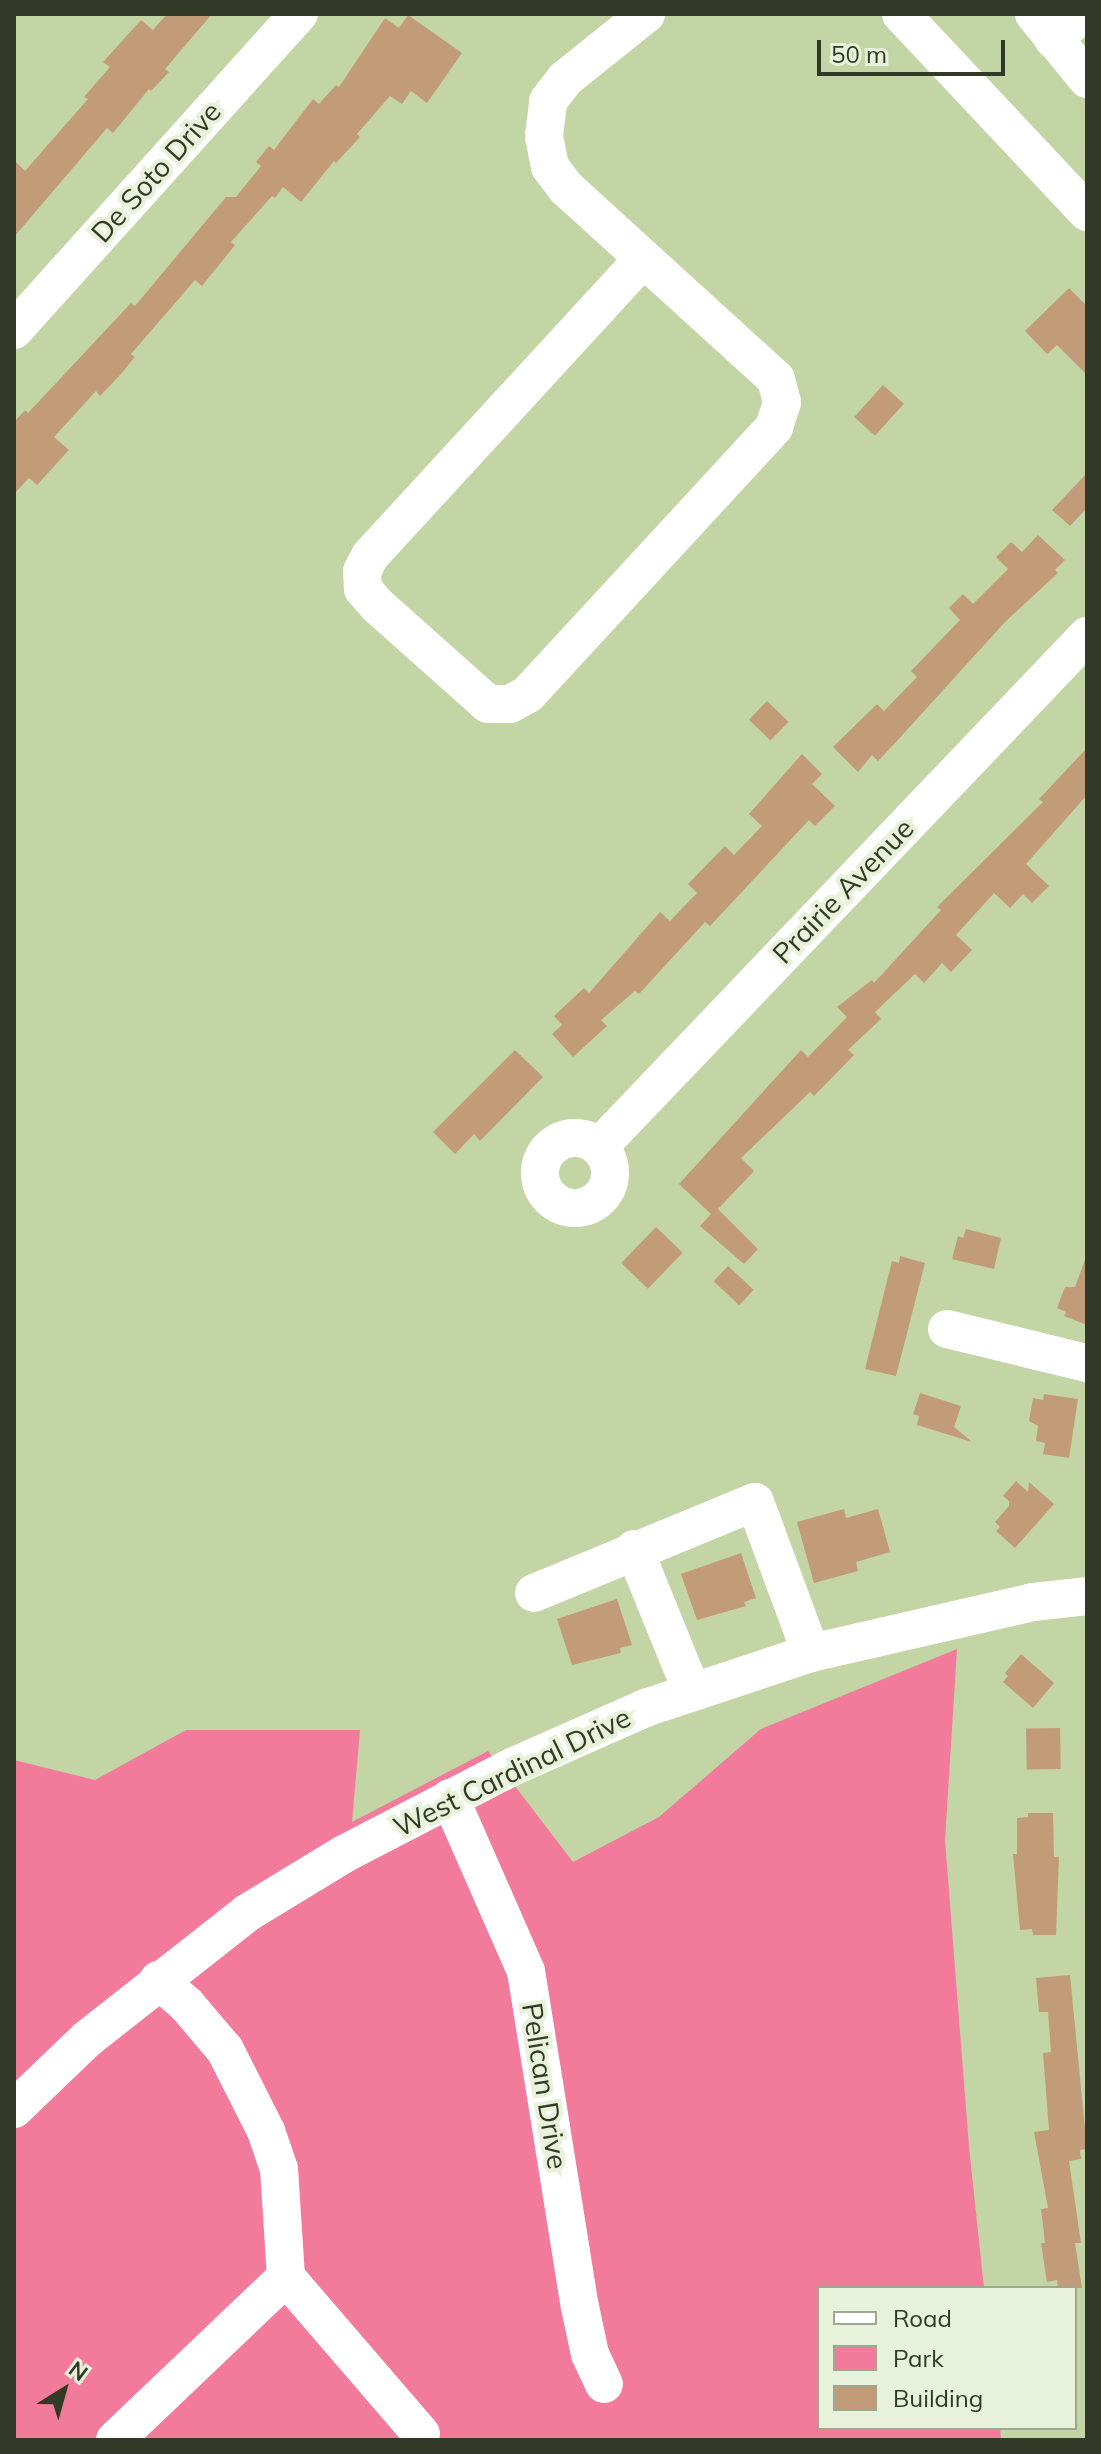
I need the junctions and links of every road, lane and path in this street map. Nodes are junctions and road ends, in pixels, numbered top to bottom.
1 (299, 14) edge
2 (646, 14) edge
3 (901, 14) edge
4 (1083, 14) edge
5 (1043, 26) edge
6 (1087, 79) edge
7 (1087, 212) edge
8 (643, 259) junction
9 (14, 330) edge
10 (1087, 636) edge
11 (599, 1147) dead end
12 (947, 1329) dead end
13 (1087, 1363) edge
14 (634, 1549) junction
15 (534, 1593) dead end
16 (1087, 1596) edge
17 (811, 1653) junction
18 (692, 1692) junction
19 (450, 1798) junction
20 (158, 1980) junction
21 (14, 2109) edge
22 (286, 2277) junction
23 (604, 2384) dead end
24 (421, 2434) dead end
25 (115, 2440) edge

1 - 9 street, De Soto Drive
2 - 8 street
3 - 7 street
4 - 5 street
5 - 6 street
8 - 8 street
10 - 11 street, Prairie Avenue
12 - 13 street
14 - 15 street
14 - 17 street
14 - 18 street
16 - 17 street, West Cardinal Drive
17 - 18 street, West Cardinal Drive
18 - 19 street, West Cardinal Drive
19 - 20 street, West Cardinal Drive
19 - 23 street, Pelican Drive
20 - 21 street, West Cardinal Drive
20 - 22 street
22 - 24 street
22 - 25 street

